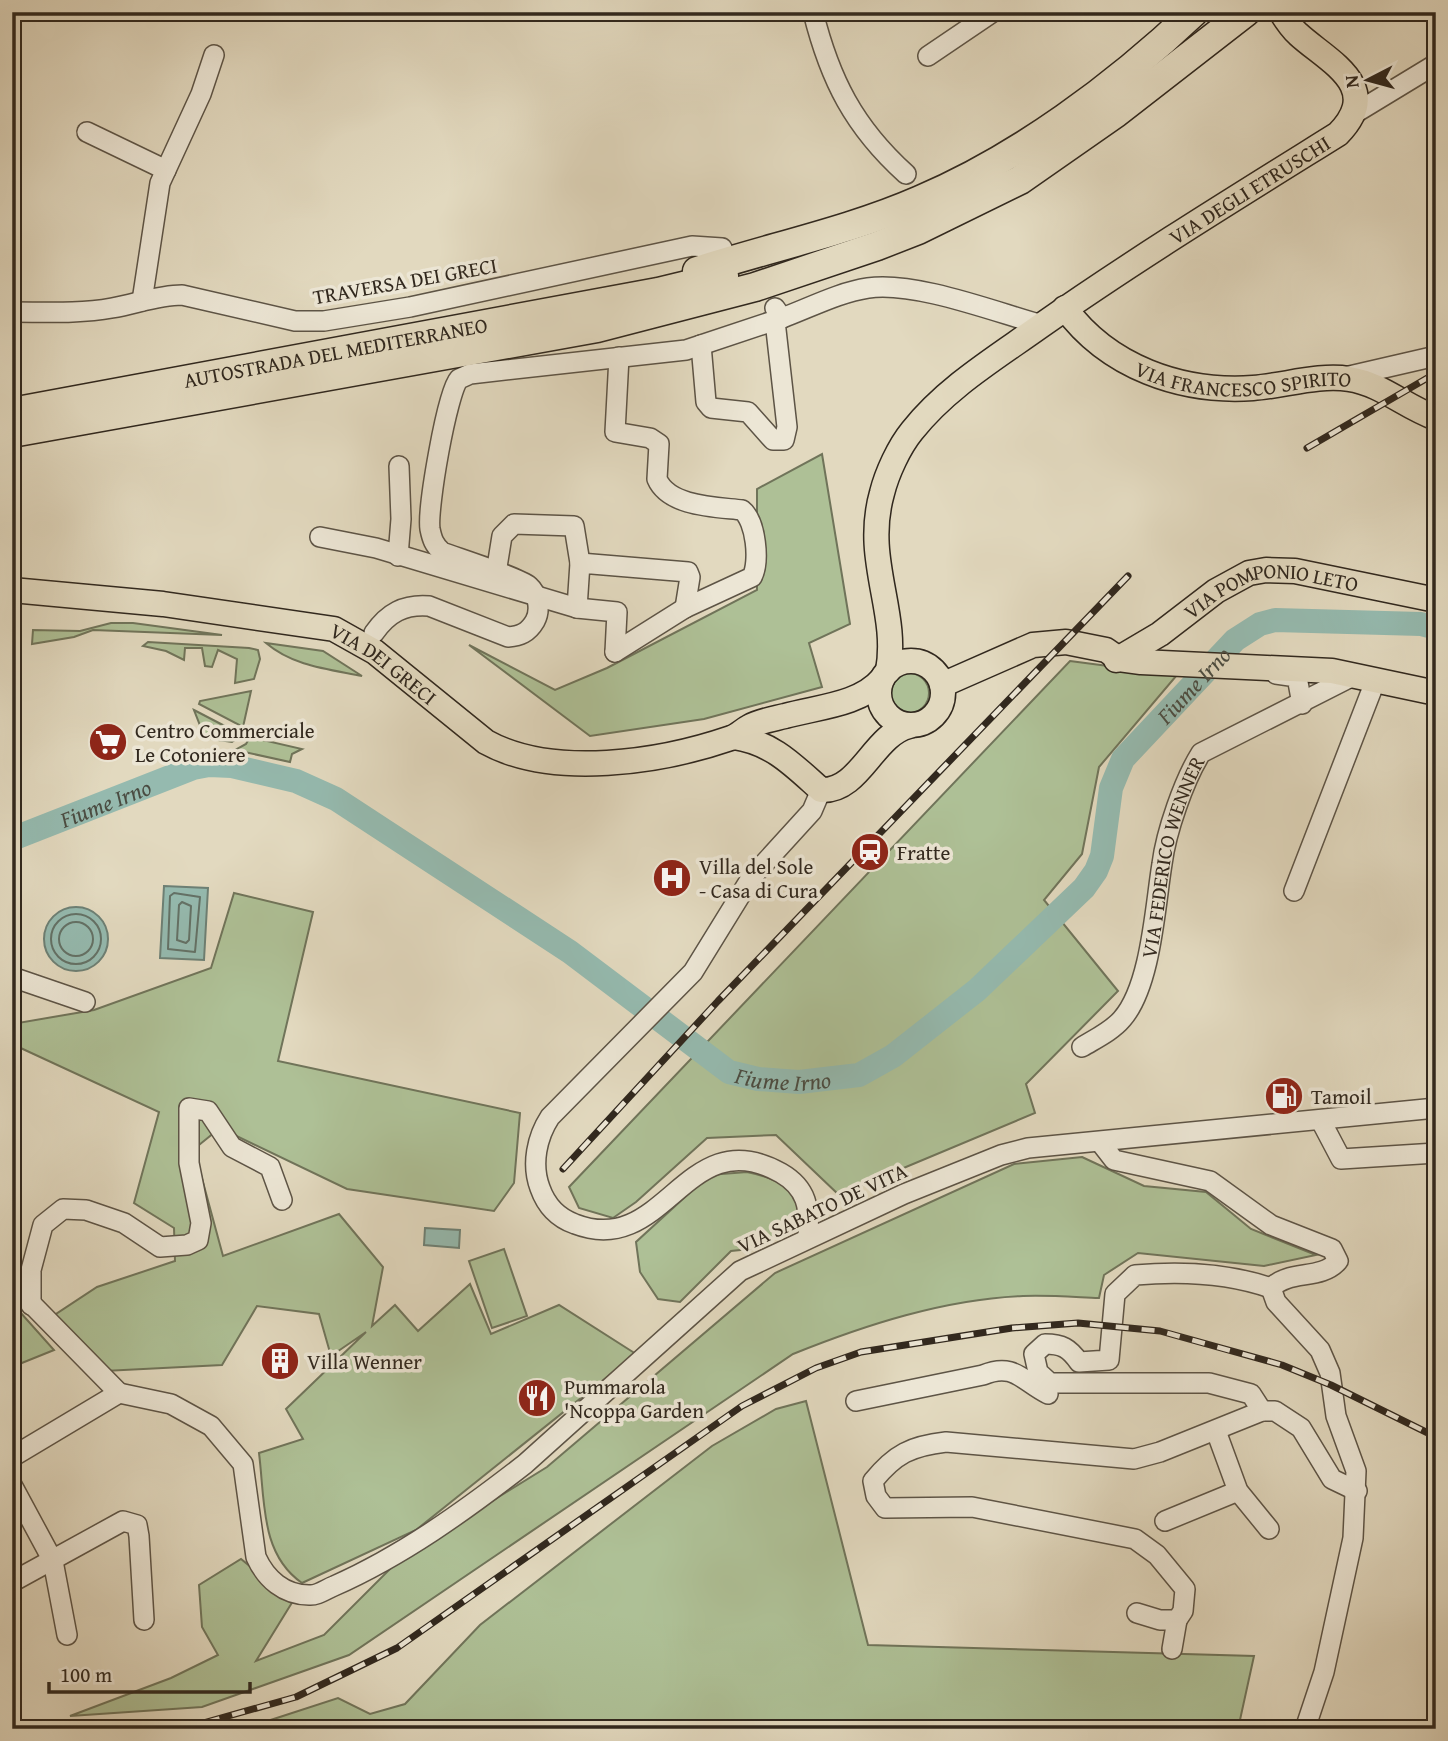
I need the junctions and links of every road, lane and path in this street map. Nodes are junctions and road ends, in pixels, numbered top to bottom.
1 (813, 12) edge
2 (993, 12) edge
3 (1194, 12) edge
4 (1218, 12) edge
5 (1245, 12) edge
6 (1262, 12) edge
7 (1286, 20) edge
8 (214, 55) dead end
9 (928, 56) dead end
10 (1436, 64) edge
11 (1352, 115) junction
12 (88, 132) dead end
13 (166, 170) junction
14 (906, 174) dead end
15 (722, 248) dead end
16 (658, 292) junction
17 (142, 301) junction
18 (1065, 308) junction
19 (12, 312) edge
20 (777, 316) junction
21 (1042, 325) junction
22 (597, 328) junction
23 (701, 345) junction
24 (1436, 356) edge
25 (619, 357) junction
26 (1336, 378) junction
27 (12, 412) edge
28 (1436, 418) edge
29 (12, 433) edge
30 (399, 466) dead end
31 (320, 537) dead end
32 (398, 556) junction
33 (580, 563) junction
34 (496, 573) junction
35 (12, 576) edge
36 (12, 590) edge
37 (537, 597) junction
38 (1436, 600) edge
39 (577, 608) junction
40 (685, 608) junction
41 (374, 633) junction
42 (1130, 661) junction
43 (1241, 667) junction
44 (885, 675) junction
45 (1366, 677) junction
46 (942, 685) junction
47 (1436, 693) edge
48 (842, 702) junction
49 (1301, 704) junction
50 (909, 726) junction
51 (734, 737) junction
52 (782, 755) junction
53 (622, 760) junction
54 (821, 790) junction
55 (1294, 891) dead end
56 (12, 976) edge
57 (85, 1002) dead end
58 (1082, 1047) dead end
59 (1436, 1108) edge
60 (1321, 1121) junction
61 (1100, 1142) junction
62 (1436, 1153) edge
63 (805, 1194) junction
64 (282, 1200) dead end
65 (840, 1222) junction
66 (808, 1236) junction
67 (12, 1284) edge
68 (1271, 1288) junction
69 (31, 1305) junction
70 (1080, 1384) junction
71 (119, 1393) junction
72 (1251, 1394) junction
73 (856, 1401) dead end
74 (1262, 1411) junction
75 (1301, 1428) junction
76 (1216, 1431) junction
77 (12, 1457) edge
78 (12, 1485) edge
79 (1238, 1491) junction
80 (1357, 1491) junction
81 (1165, 1521) dead end
82 (1269, 1529) dead end
83 (53, 1561) junction
84 (12, 1582) edge
85 (1138, 1614) dead end
86 (144, 1620) dead end
87 (1177, 1620) junction
88 (67, 1635) dead end
89 (1172, 1649) dead end
90 (1305, 1729) edge

1 - 14 street
2 - 9 street
3 - 16 highway
4 - 16 highway, AUTOSTRADA DEL MEDITERRANEO
5 - 22 highway
6 - 22 highway
7 - 11 main road
8 - 13 street
10 - 11 street
11 - 18 main road, VIA DEGLI ETRUSCHI
12 - 13 street
13 - 17 street
15 - 17 street, TRAVERSA DEI GRECI
16 - 27 highway, AUTOSTRADA DEL MEDITERRANEO
17 - 19 street, TRAVERSA DEI GRECI
18 - 21 main road
18 - 26 main road, VIA FRANCESCO SPIRITO
20 - 21 street
20 - 23 street
20 - 23 street
21 - 44 main road
22 - 29 highway, AUTOSTRADA DEL MEDITERRANEO
23 - 25 street
24 - 26 street
25 - 34 street
25 - 40 street
26 - 28 main road, VIA FRANCESCO SPIRITO
30 - 32 street
31 - 32 street
32 - 37 street
33 - 34 street
33 - 39 street
33 - 40 street
34 - 37 street
35 - 41 main road, VIA DEI GRECI
36 - 53 main road, VIA DEI GRECI
37 - 39 street
37 - 41 street
38 - 42 main road, VIA POMPONIO LETO
39 - 40 street
41 - 53 main road, VIA DEI GRECI
42 - 43 main road
42 - 46 main road
43 - 45 main road
43 - 49 street
44 - 46 main road
44 - 48 main road, VIA DEI GRECI
44 - 50 main road
45 - 47 main road
45 - 49 street, VIA FEDERICO WENNER
45 - 55 street
46 - 50 main road
48 - 51 main road, VIA DEI GRECI
48 - 52 main road, VIA DEI GRECI
49 - 58 street, VIA FEDERICO WENNER
50 - 54 main road
51 - 52 main road
51 - 53 main road, VIA DEI GRECI
52 - 54 main road
54 - 63 street
56 - 57 street
59 - 60 street, VIA SABATO DE VITA
60 - 61 street, VIA SABATO DE VITA
60 - 62 street
61 - 65 street, VIA SABATO DE VITA
61 - 68 street
63 - 65 street
63 - 66 street
64 - 69 street
65 - 66 street, VIA SABATO DE VITA
66 - 71 street, VIA SABATO DE VITA
67 - 69 street
68 - 70 street
68 - 80 street
69 - 71 street
70 - 72 street
70 - 73 street
71 - 77 street
72 - 74 street
72 - 75 street
74 - 75 street
74 - 76 street
75 - 80 street
76 - 79 street
76 - 87 street
78 - 83 street
79 - 81 street
79 - 82 street
80 - 90 street
83 - 84 street
83 - 86 street
83 - 88 street
85 - 87 street
87 - 89 street

